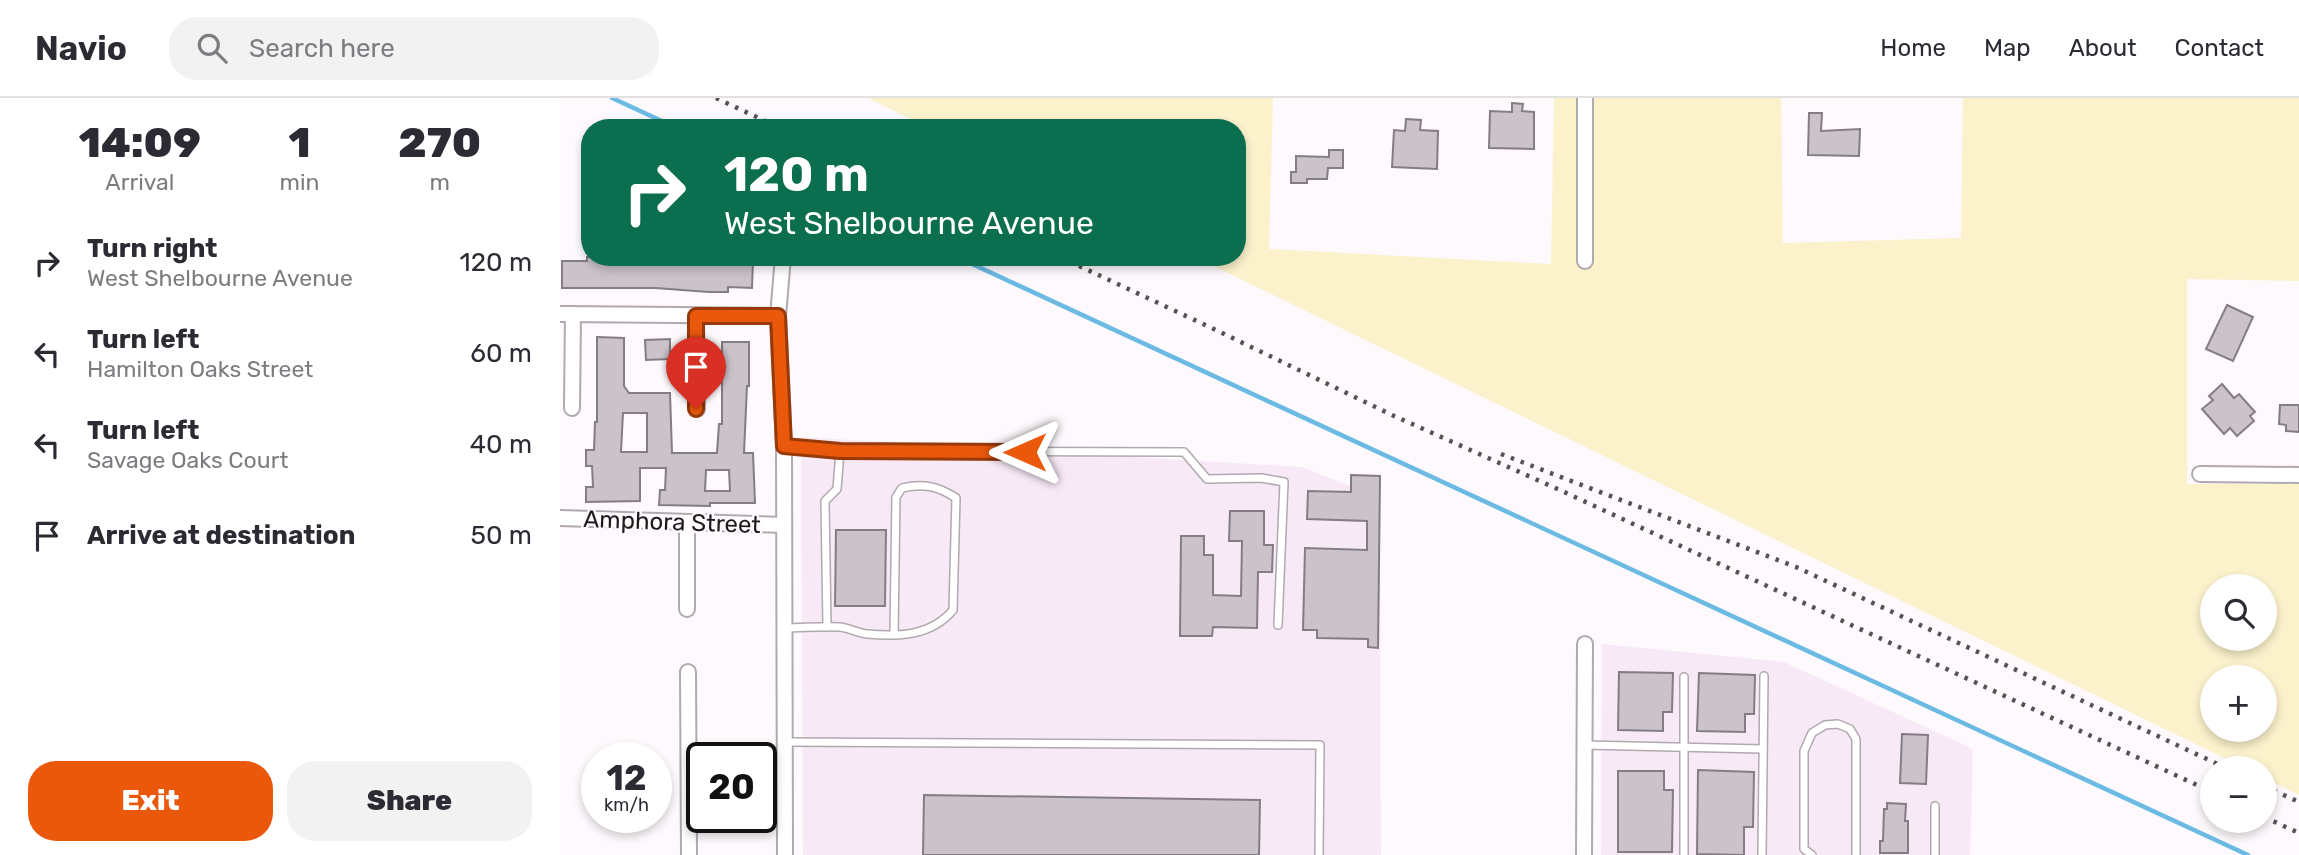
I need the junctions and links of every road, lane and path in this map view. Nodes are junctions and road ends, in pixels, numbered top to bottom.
1 (1585, 98) edge
2 (1585, 261) dead end
3 (782, 266) edge
4 (566, 314) edge
5 (696, 316) junction
6 (778, 316) junction
7 (572, 408) dead end
8 (696, 409) dead end
9 (784, 446) junction
10 (840, 451) junction
11 (2200, 474) dead end
12 (2299, 475) edge
13 (560, 518) edge
14 (687, 522) junction
15 (784, 525) junction
16 (687, 609) dead end
17 (1278, 625) dead end
18 (827, 627) junction
19 (784, 628) junction
20 (894, 634) junction
21 (1586, 645) dead end
22 (688, 672) dead end
23 (1764, 676) dead end
24 (1684, 677) dead end
25 (785, 742) junction
26 (1585, 745) junction
27 (1683, 747) junction
28 (1763, 749) junction
29 (1935, 806) dead end
30 (689, 855) edge
31 (785, 855) edge
32 (1319, 855) edge
33 (1584, 855) edge
34 (1684, 855) edge
35 (1762, 855) edge
36 (1812, 855) edge
37 (1856, 855) edge
38 (1936, 855) edge

1 - 2 street
3 - 6 street
4 - 5 street
4 - 7 street
5 - 6 street
5 - 8 street
6 - 9 street
9 - 10 lane
9 - 15 street
10 - 17 lane
10 - 18 lane
11 - 12 street
13 - 14 street, Amphora Street
14 - 15 street, Amphora Street
14 - 16 street
15 - 19 street
18 - 19 lane
18 - 20 lane
19 - 25 street
20 - 20 lane
21 - 26 street
22 - 30 street
23 - 28 lane
24 - 27 lane
25 - 31 street
25 - 32 lane
26 - 27 lane
26 - 33 street
27 - 28 lane
27 - 34 lane
28 - 35 lane
29 - 38 lane
36 - 37 lane

